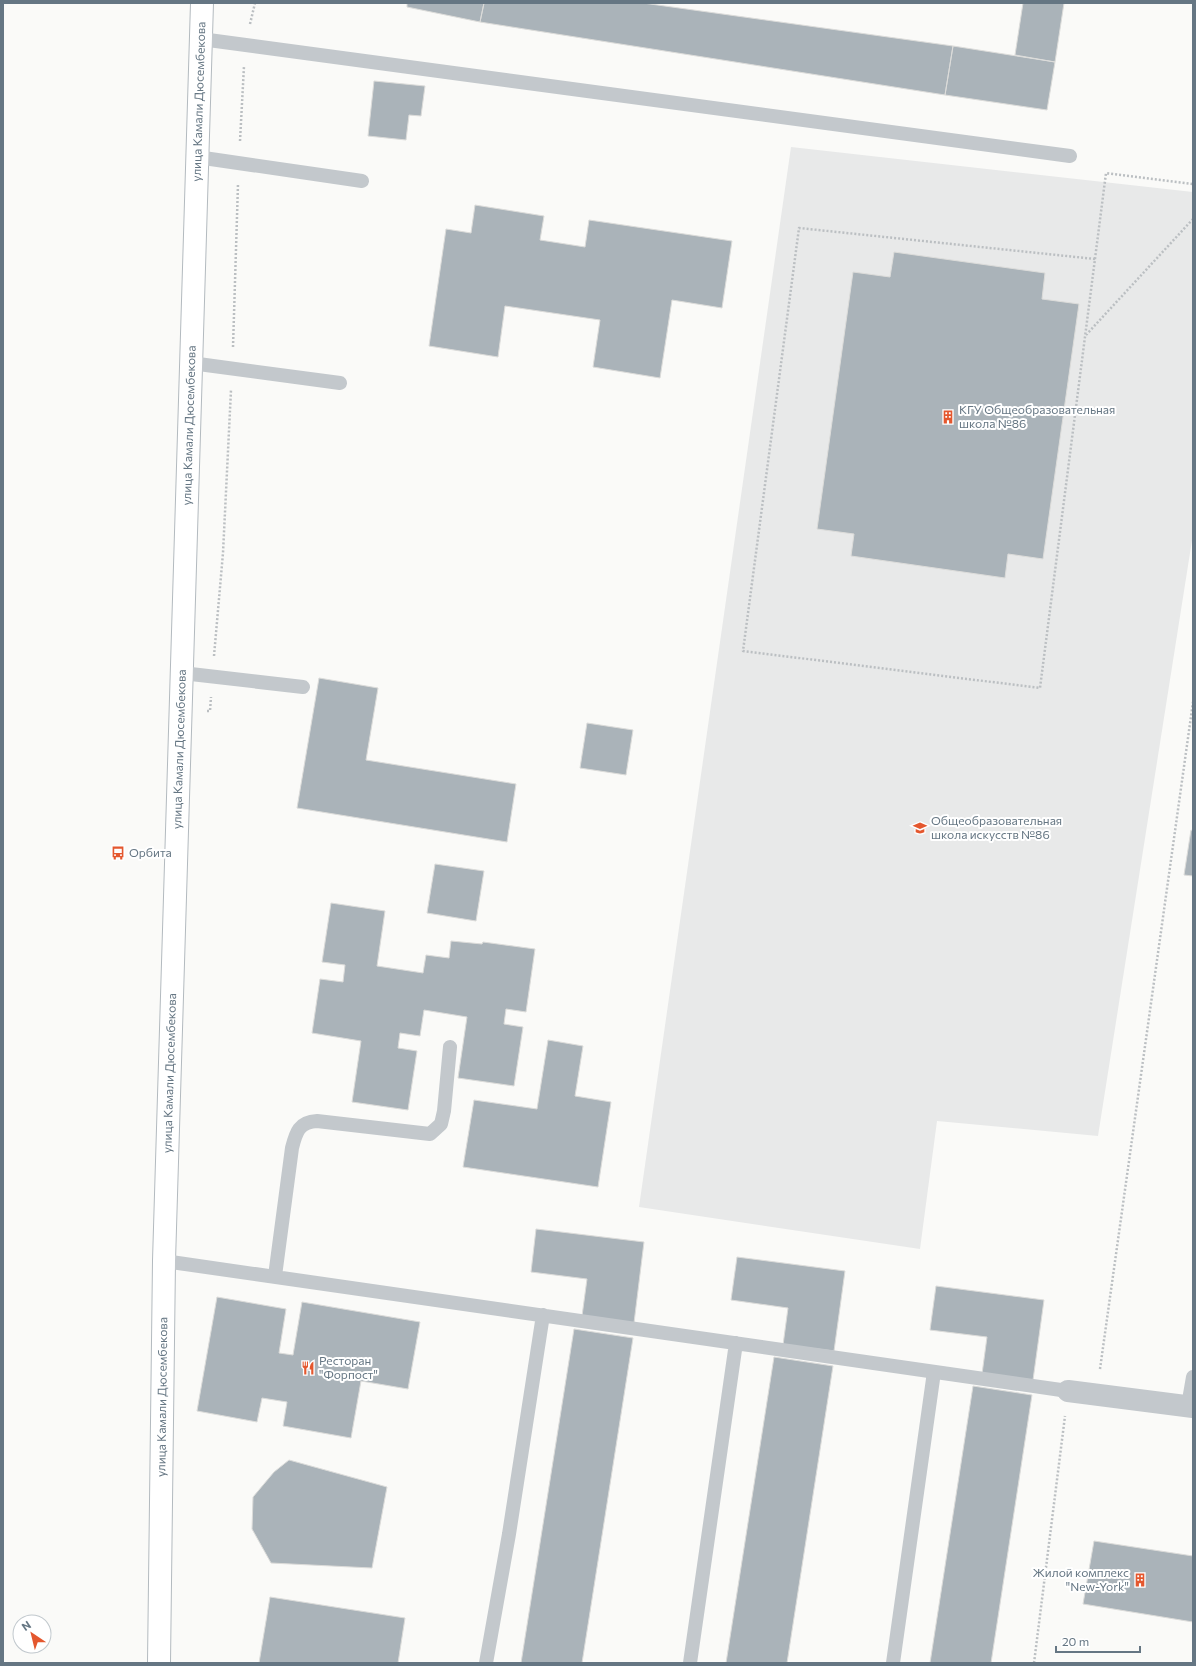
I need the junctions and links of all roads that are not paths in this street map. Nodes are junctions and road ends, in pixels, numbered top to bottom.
1 (202, 3) edge
2 (208, 3) edge
3 (201, 39) junction
4 (1070, 156) dead end
5 (197, 157) junction
6 (362, 181) dead end
7 (191, 363) junction
8 (340, 382) dead end
9 (182, 673) junction
10 (303, 687) dead end
11 (450, 1047) dead end
12 (164, 1261) junction
13 (275, 1276) junction
14 (543, 1315) junction
15 (736, 1343) junction
16 (934, 1372) junction
17 (1193, 1377) edge
18 (1068, 1391) joint
19 (1191, 1407) edge
20 (159, 1663) edge
21 (486, 1663) edge
22 (690, 1663) edge
23 (893, 1663) edge

1 - 3 main road, улица Камали Дюсембекова
2 - 3 lane
3 - 4 lane
3 - 5 main road, улица Камали Дюсембекова
5 - 6 lane
5 - 7 main road, улица Камали Дюсембекова
7 - 8 lane
7 - 9 main road, улица Камали Дюсембекова
9 - 10 lane
9 - 12 main road, улица Камали Дюсембекова
11 - 13 lane
12 - 13 lane
12 - 20 main road, улица Камали Дюсембекова
13 - 14 lane
14 - 15 lane
14 - 21 lane
15 - 16 lane
15 - 22 lane
16 - 18 lane
16 - 23 lane
17 - 19 lane
18 - 19 street

